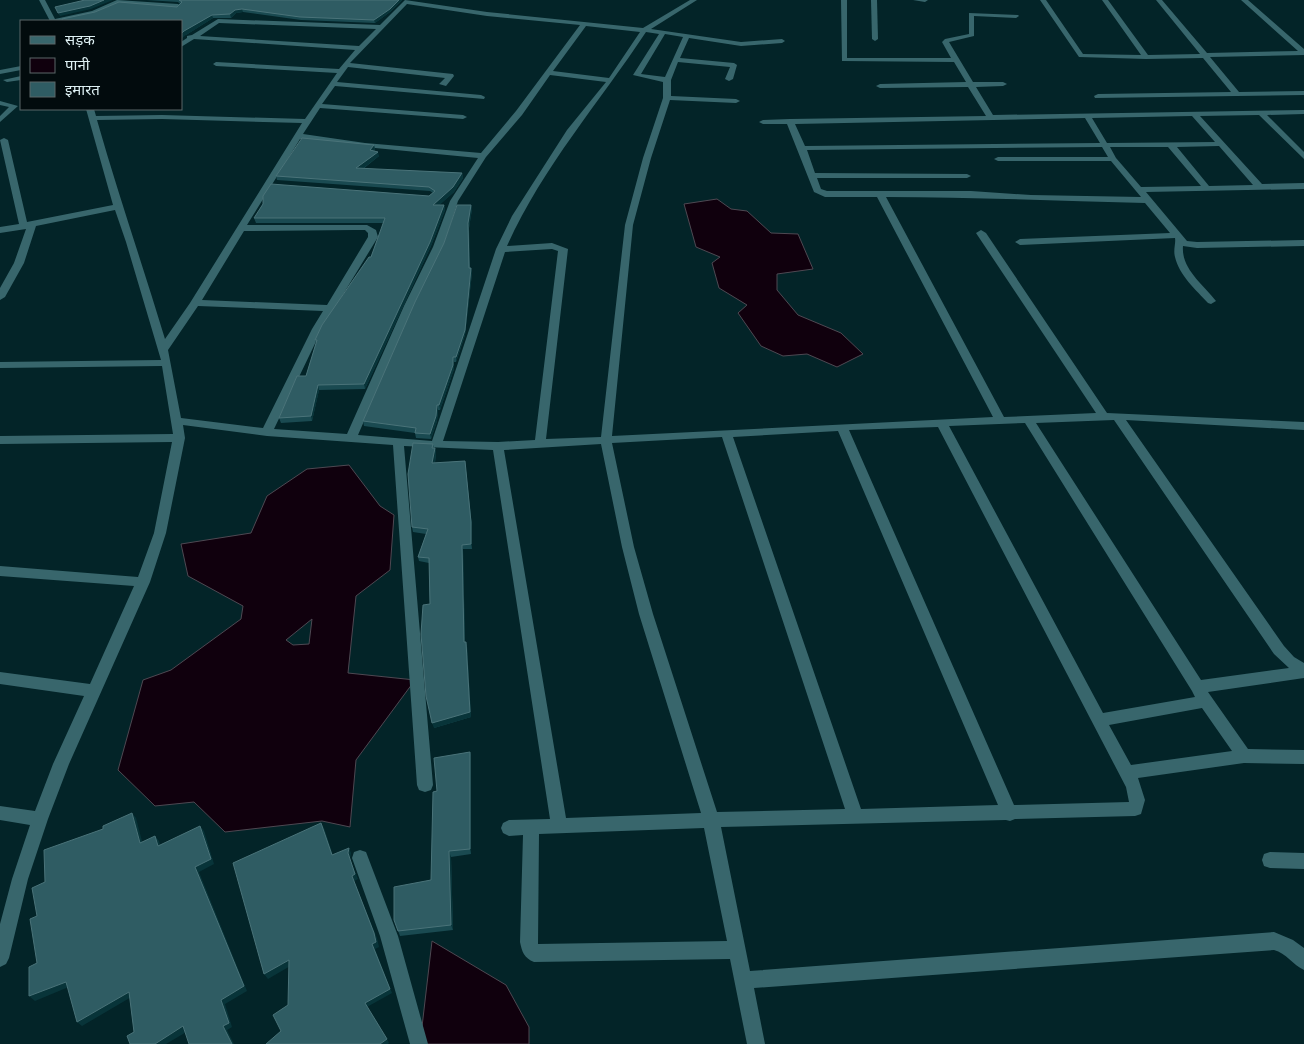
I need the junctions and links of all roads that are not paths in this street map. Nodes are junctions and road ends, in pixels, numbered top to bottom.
1 (42, 0) edge
2 (121, 0) edge
3 (694, 0) edge
4 (844, 0) edge
5 (874, 0) edge
6 (916, 0) edge
7 (925, 0) edge
8 (1043, 0) edge
9 (1105, 0) edge
10 (1159, 0) edge
11 (1244, 0) edge
12 (407, 1) edge
13 (178, 6) edge
14 (1016, 16) dead end
15 (52, 20) edge
16 (58, 20) edge
17 (584, 25) junction
18 (381, 27) junction
19 (644, 30) junction
20 (663, 32) junction
21 (182, 37) edge
22 (191, 37) junction
23 (686, 37) junction
24 (875, 40) dead end
25 (782, 41) dead end
26 (182, 44) edge
27 (361, 48) junction
28 (1303, 53) edge
29 (1206, 55) junction
30 (1146, 57) junction
31 (675, 60) junction
32 (955, 60) junction
33 (216, 64) dead end
34 (20, 68) edge
35 (344, 68) junction
36 (0, 72) edge
37 (548, 73) junction
38 (20, 78) edge
39 (729, 79) dead end
40 (7, 80) dead end
41 (611, 80) junction
42 (667, 80) junction
43 (333, 84) junction
44 (443, 84) dead end
45 (1003, 84) dead end
46 (970, 85) junction
47 (880, 86) dead end
48 (1304, 93) edge
49 (1237, 94) junction
50 (1098, 96) dead end
51 (481, 97) dead end
52 (667, 98) junction
53 (736, 101) dead end
54 (0, 103) edge
55 (318, 106) junction
56 (1304, 112) edge
57 (1261, 113) junction
58 (92, 114) edge
59 (1194, 114) junction
60 (463, 116) dead end
61 (1087, 116) junction
62 (991, 118) junction
63 (0, 120) edge
64 (307, 121) junction
65 (790, 121) junction
66 (763, 122) dead end
67 (299, 136) junction
68 (4, 140) dead end
69 (1170, 144) junction
70 (1223, 144) junction
71 (1105, 145) junction
72 (802, 148) junction
73 (483, 156) junction
74 (1304, 157) edge
75 (998, 159) dead end
76 (1113, 159) junction
77 (812, 175) junction
78 (967, 176) dead end
79 (268, 184) junction
80 (278, 185) edge
81 (1260, 186) junction
82 (1304, 186) edge
83 (1206, 188) junction
84 (1138, 190) junction
85 (880, 194) junction
86 (1148, 200) junction
87 (118, 207) junction
88 (28, 226) junction
89 (242, 228) junction
90 (0, 230) edge
91 (981, 233) dead end
92 (1177, 238) junction
93 (1020, 242) dead end
94 (1304, 243) edge
95 (502, 249) junction
96 (0, 297) edge
97 (1211, 301) dead end
98 (196, 304) junction
99 (330, 308) junction
100 (165, 357) junction
101 (0, 365) edge
102 (1102, 416) junction
103 (1117, 416) junction
104 (1029, 420) junction
105 (177, 421) junction
106 (1001, 421) junction
107 (942, 423) junction
108 (1304, 426) edge
109 (842, 427) junction
110 (267, 432) junction
111 (726, 433) junction
112 (352, 437) junction
113 (179, 438) junction
114 (0, 440) edge
115 (606, 440) junction
116 (398, 441) junction
117 (436, 445) junction
118 (540, 445) junction
119 (498, 446) junction
120 (0, 571) edge
121 (142, 582) junction
122 (1304, 671) edge
123 (0, 678) edge
124 (1197, 687) junction
125 (94, 691) junction
126 (1206, 701) junction
127 (1099, 720) junction
128 (1244, 756) junction
129 (1304, 757) edge
130 (1127, 773) junction
131 (425, 785) dead end
132 (0, 813) edge
133 (1010, 814) junction
134 (856, 817) junction
135 (40, 819) junction
136 (711, 820) junction
137 (559, 826) junction
138 (531, 827) junction
139 (509, 828) dead end
140 (360, 858) dead end
141 (1270, 860) dead end
142 (1304, 861) edge
143 (738, 950) junction
144 (0, 954) edge
145 (1304, 962) edge
146 (744, 980) junction
147 (419, 1044) edge
148 (756, 1044) edge

1 - 15 street
2 - 13 street
2 - 16 street
3 - 19 street
4 - 32 street
5 - 24 street
6 - 7 street
8 - 30 street
9 - 30 street
10 - 29 street
11 - 28 street
12 - 17 street
12 - 18 street
14 - 32 street
17 - 19 street
17 - 37 street
18 - 22 street
18 - 27 street
19 - 20 street
19 - 41 street
20 - 23 street
20 - 42 street
21 - 22 street
22 - 26 street
22 - 27 street
23 - 25 street
23 - 31 street
27 - 35 street
28 - 29 street
29 - 30 street
29 - 49 street
31 - 39 street
31 - 42 street
32 - 46 street
33 - 35 street
34 - 36 street
35 - 43 street
35 - 44 street
37 - 41 street
37 - 73 street
38 - 40 street
41 - 95 street
42 - 52 street
43 - 51 street
43 - 55 street
45 - 46 street
46 - 47 street
46 - 62 street
48 - 49 street
49 - 50 street
52 - 53 street
52 - 115 street
54 - 63 street
55 - 60 street
55 - 64 street
56 - 57 street
57 - 59 street
57 - 74 street
58 - 64 street
58 - 87 street
59 - 61 street
59 - 70 street
61 - 62 street
61 - 71 street
62 - 65 street
64 - 67 street
65 - 66 street
65 - 72 street
67 - 73 street
67 - 79 street
68 - 88 street
69 - 70 street
69 - 71 street
69 - 83 street
70 - 81 street
71 - 72 street
71 - 76 street
72 - 77 street
73 - 112 street
75 - 76 street
76 - 84 street
77 - 78 street
77 - 85 street
79 - 80 street
79 - 89 street
81 - 82 street
81 - 83 street
83 - 84 street
84 - 86 street
85 - 86 street
85 - 106 street
86 - 92 street
87 - 88 street
87 - 100 street
88 - 90 street
88 - 96 street
89 - 98 street
89 - 99 street
91 - 102 street
92 - 93 street
92 - 94 street
92 - 97 street
95 - 117 street
95 - 118 street
98 - 99 street
98 - 100 street
99 - 110 street
100 - 101 street
100 - 105 street
102 - 103 street
102 - 104 street
103 - 108 street
103 - 122 street
104 - 106 street
104 - 124 street
105 - 110 street
105 - 113 street
106 - 107 street
107 - 109 street
107 - 127 street
109 - 111 street
109 - 133 street
110 - 112 street
111 - 115 street
111 - 134 street
112 - 116 street
113 - 114 street
113 - 121 street
115 - 118 street
115 - 136 street
116 - 117 street
116 - 131 street
117 - 119 street
118 - 119 street
119 - 137 street
120 - 121 street
121 - 125 street
122 - 124 street
123 - 125 street
124 - 126 street
125 - 135 street
126 - 127 street
126 - 128 street
127 - 130 street
128 - 129 street
128 - 130 street
130 - 133 street
132 - 135 street
133 - 134 street
134 - 136 street
135 - 144 street
136 - 137 street
136 - 143 street
137 - 138 street
138 - 139 street
138 - 143 street
140 - 147 street
141 - 142 street
143 - 146 street
145 - 146 street
146 - 148 street

